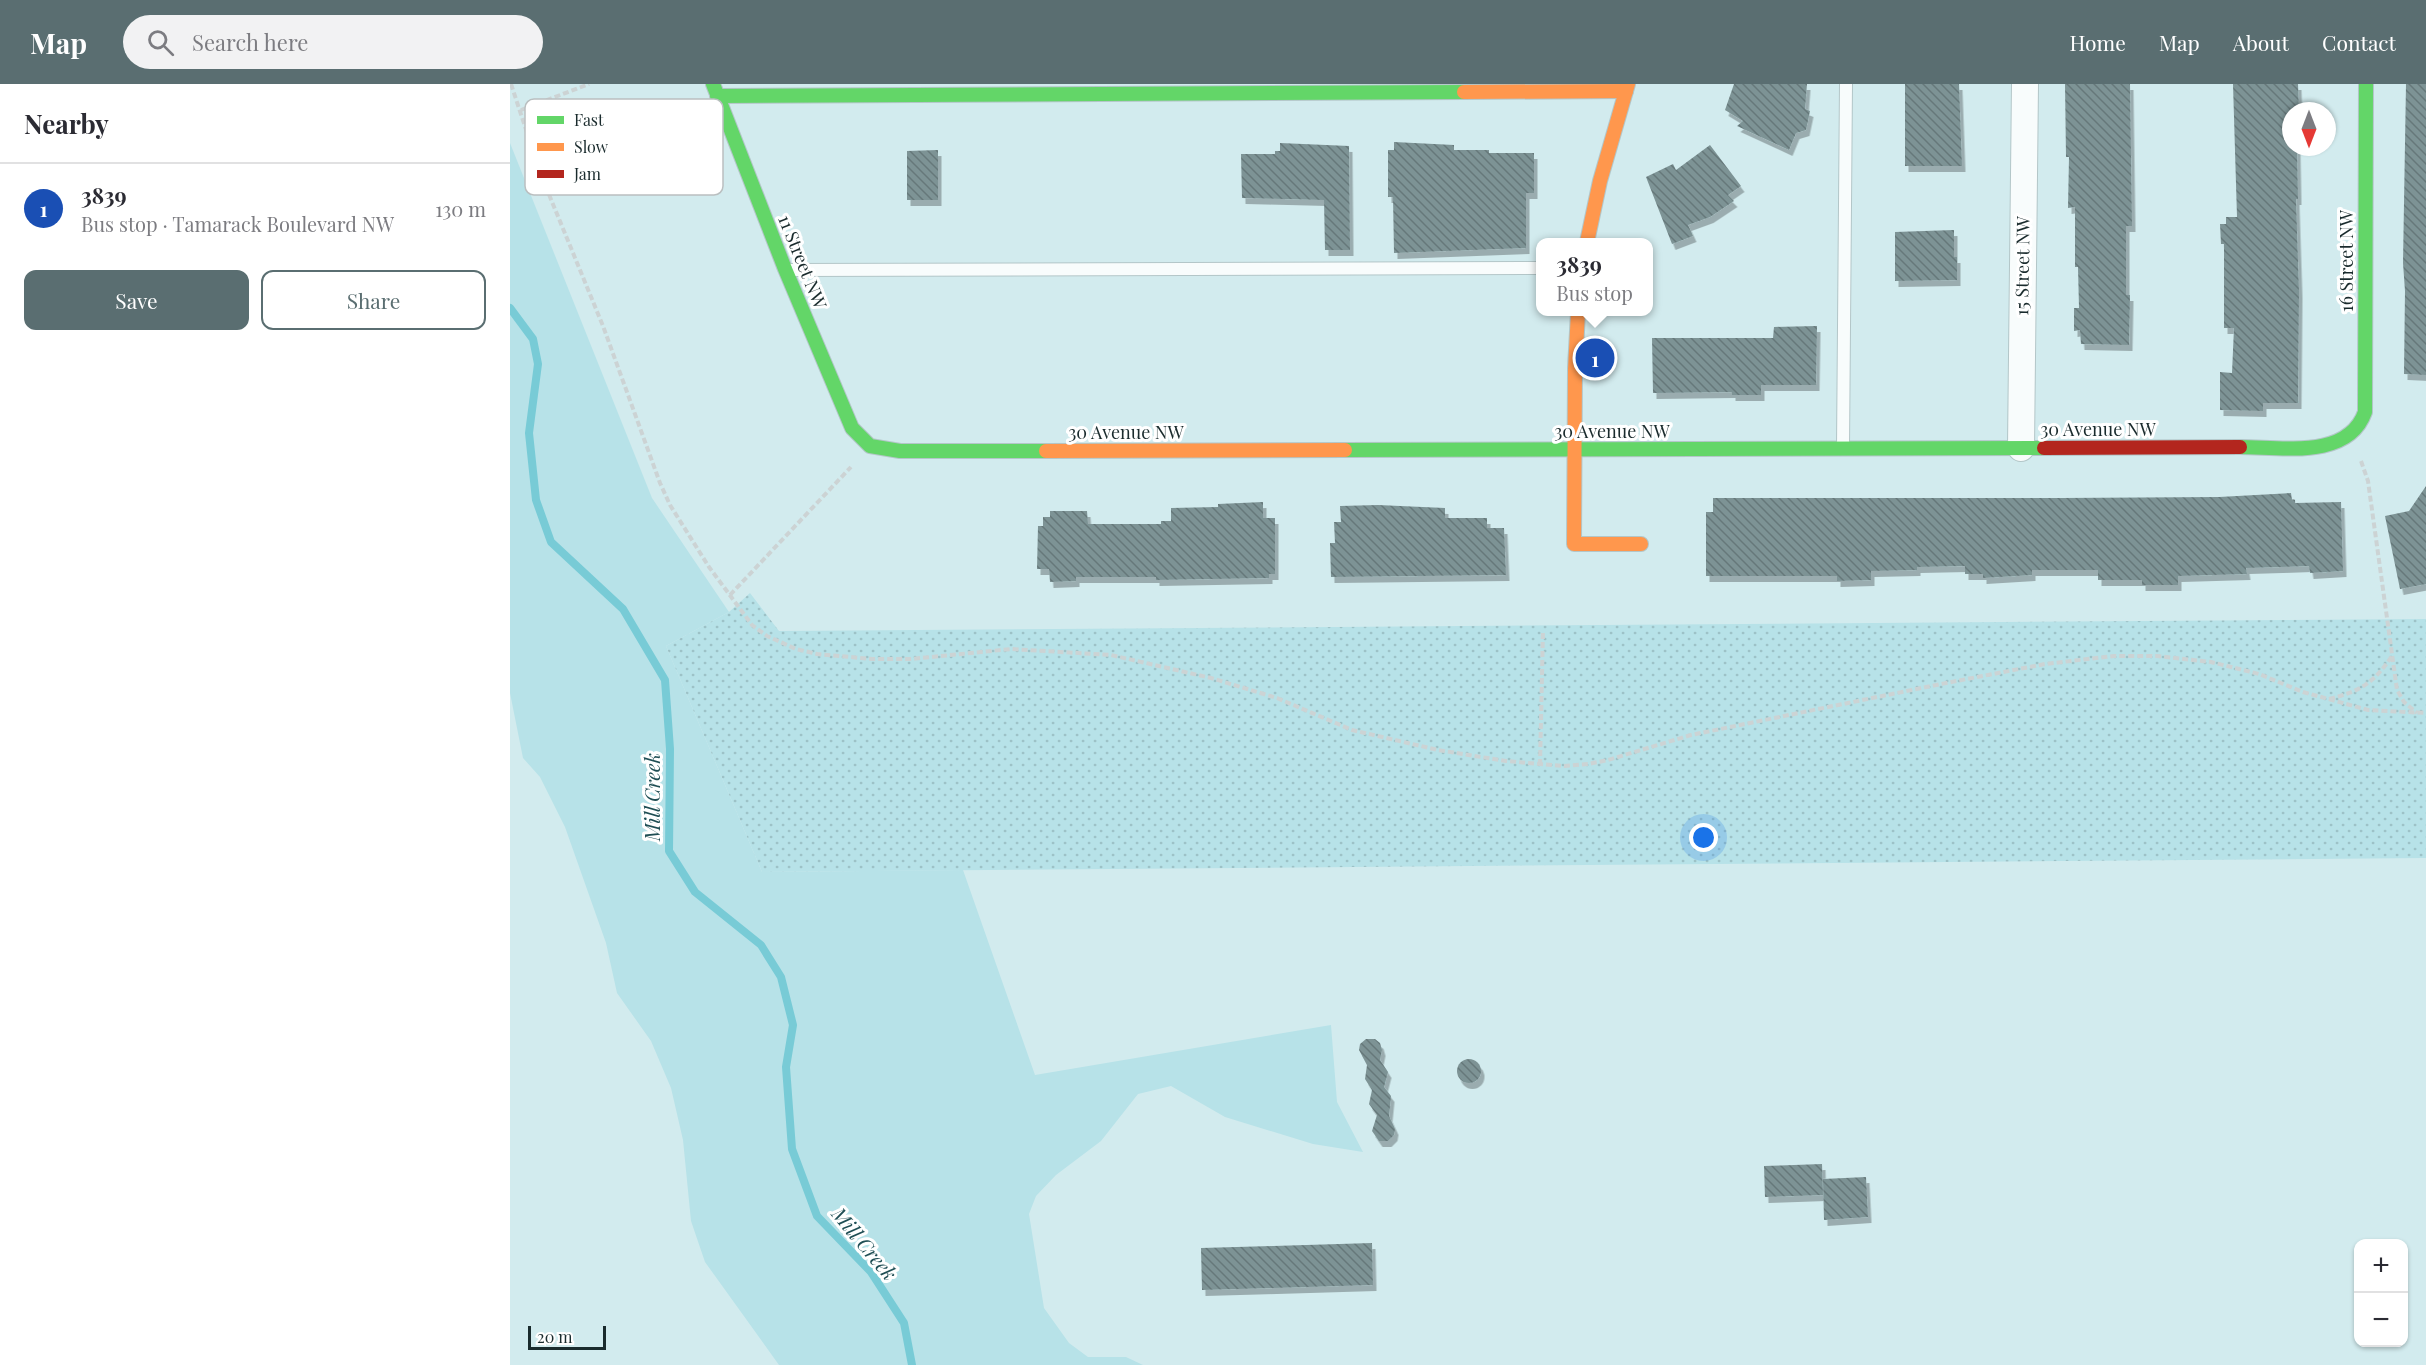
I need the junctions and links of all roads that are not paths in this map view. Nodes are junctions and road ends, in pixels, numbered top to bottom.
1 (1846, 84) edge
2 (2025, 84) edge
3 (2366, 84) edge
4 (1627, 88) edge
5 (908, 89) edge
6 (1094, 89) edge
7 (715, 90) edge
8 (723, 110) edge
9 (1588, 238) edge
10 (1536, 268) edge
11 (785, 269) junction
12 (1578, 316) edge
13 (2352, 435) joint
14 (870, 446) joint
15 (2021, 448) junction
16 (1574, 450) junction
17 (1843, 450) junction
18 (1641, 544) dead end

1 - 17 lane
2 - 15 street, 15 Street NW
3 - 13 street, 16 Street NW
4 - 6 street
4 - 9 street
5 - 6 street
5 - 7 street
8 - 11 street, 11 Street NW
10 - 11 lane
11 - 14 street, 11 Street NW
12 - 16 street
13 - 15 street, 30 Avenue NW
14 - 16 street, 30 Avenue NW
15 - 17 street, 30 Avenue NW
16 - 17 street, 30 Avenue NW
16 - 18 street

